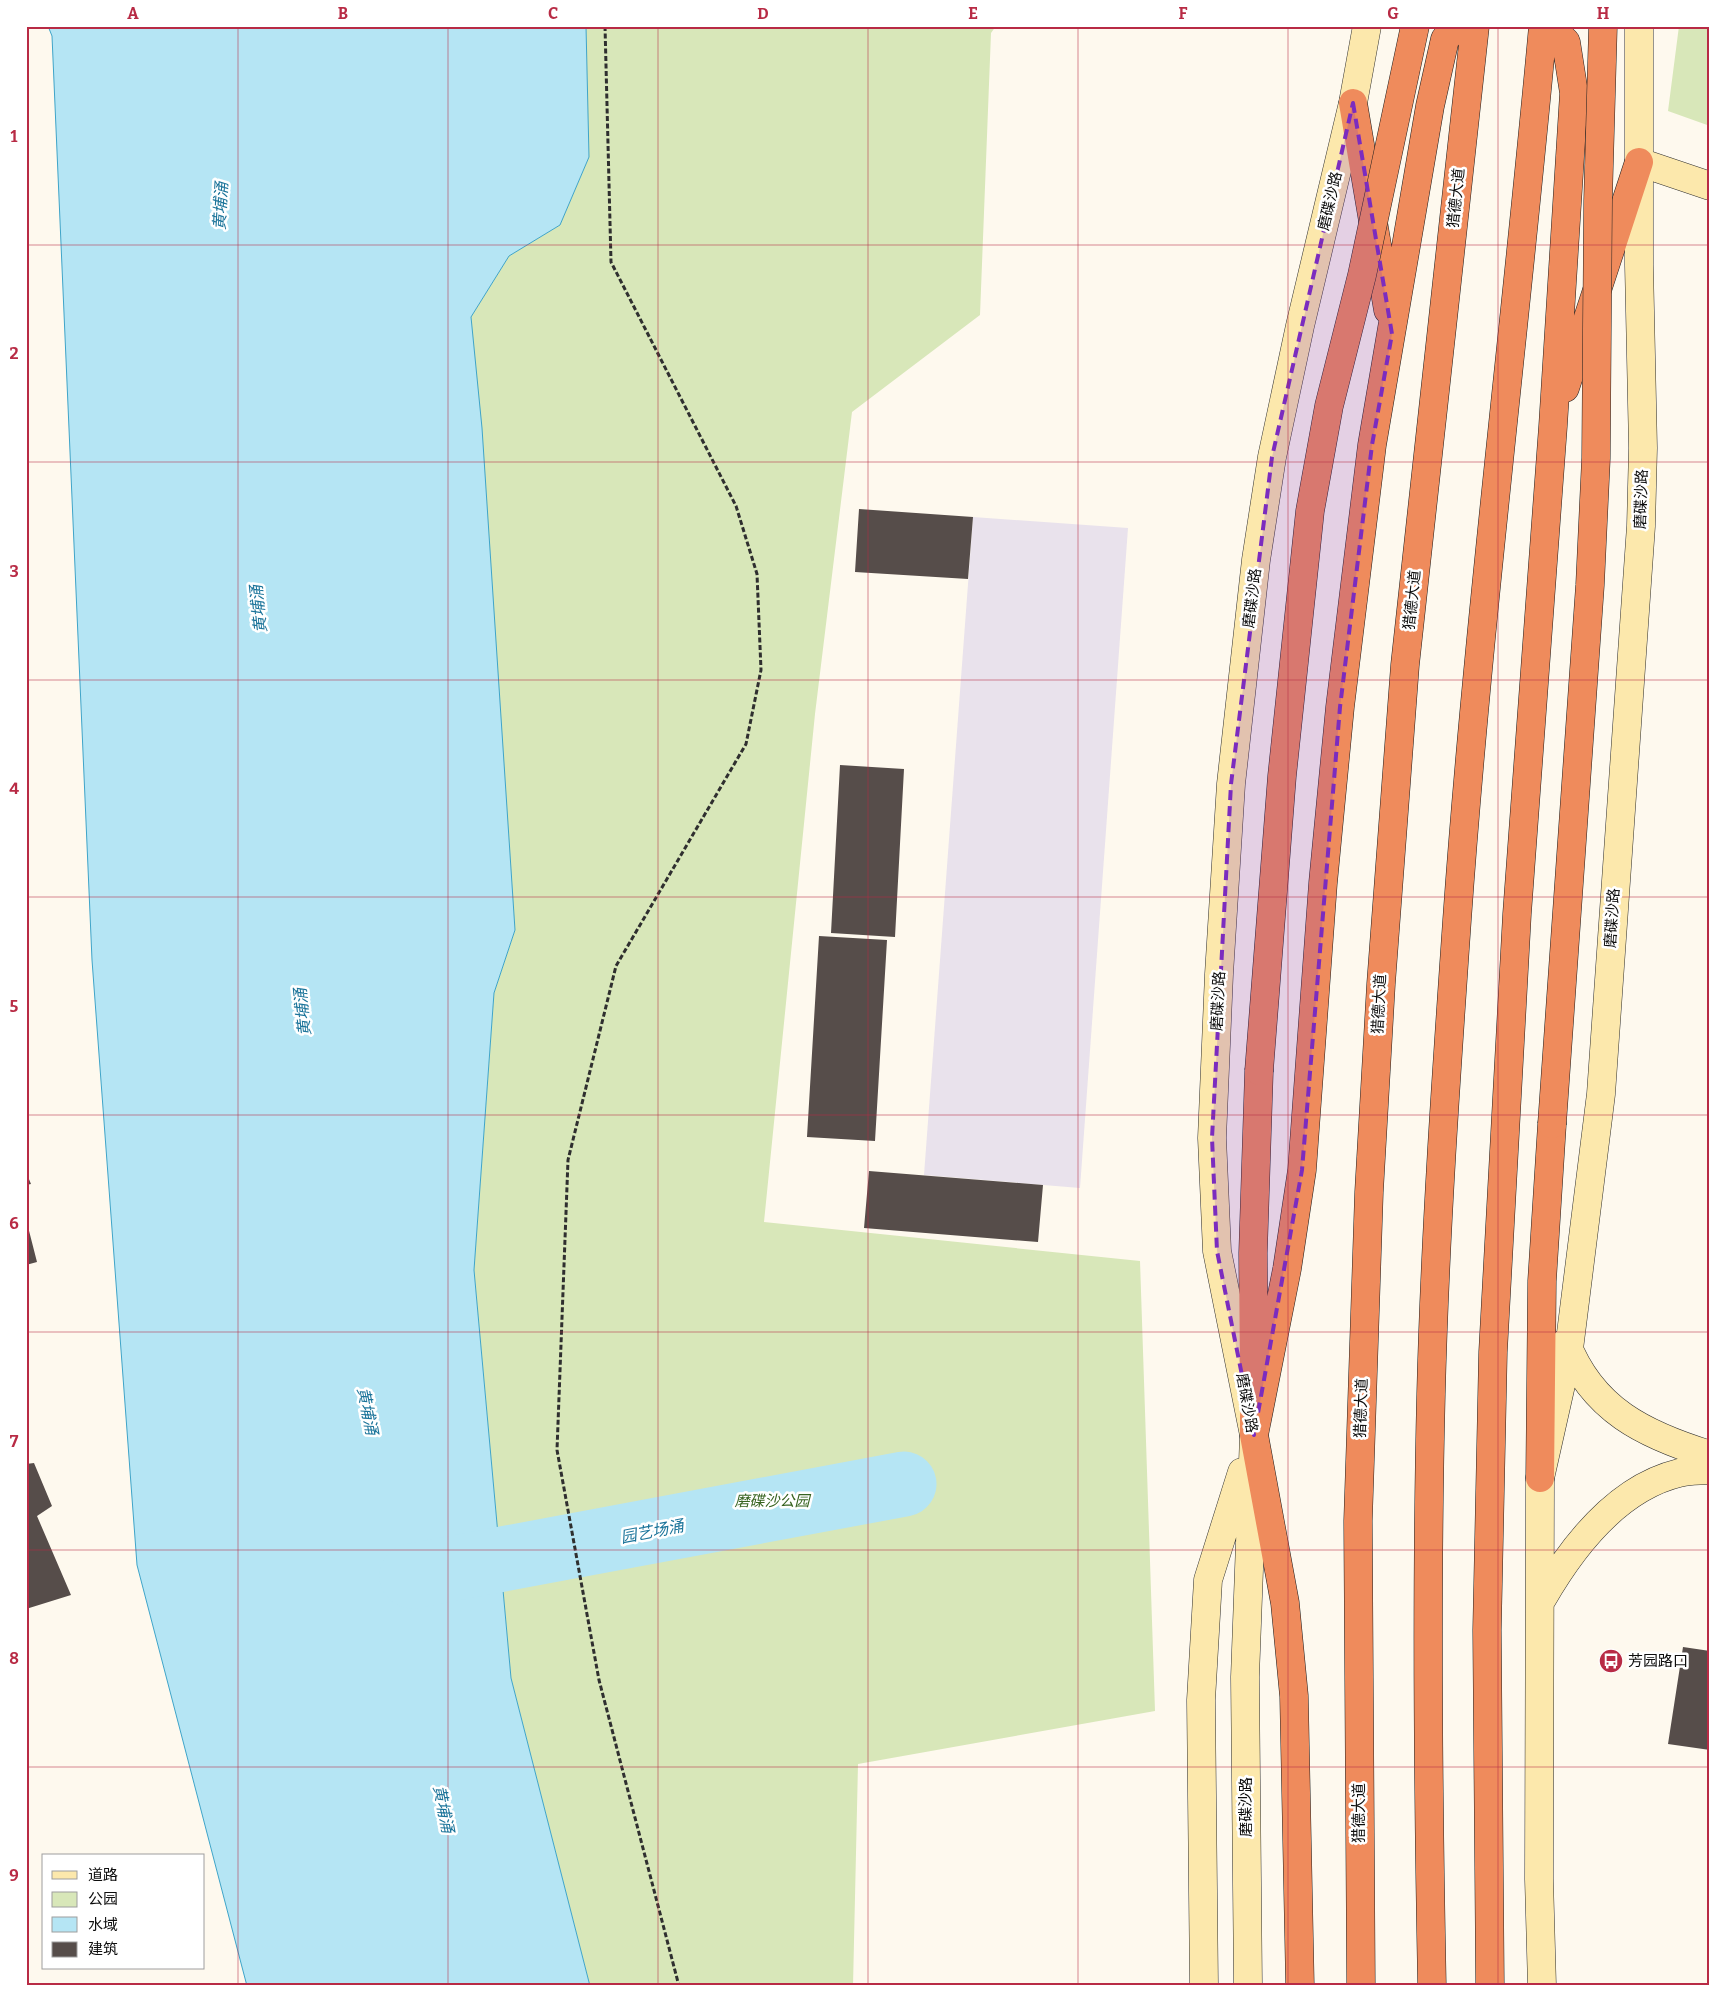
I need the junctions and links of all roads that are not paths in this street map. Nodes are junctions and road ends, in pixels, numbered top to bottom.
1 (1367, 26) edge
2 (1415, 26) edge
3 (1457, 26) edge
4 (1475, 26) edge
5 (1543, 26) edge
6 (1548, 26) edge
7 (1603, 26) edge
8 (1639, 26) edge
9 (1353, 103) junction
10 (1639, 162) junction
11 (1710, 186) edge
12 (1392, 334) junction
13 (1553, 426) junction
14 (1542, 1281) junction
15 (1569, 1349) junction
16 (1254, 1434) junction
17 (1710, 1455) edge
18 (1710, 1470) edge
19 (1540, 1478) junction
20 (1542, 1599) junction
21 (1204, 1986) edge
22 (1248, 1986) edge
23 (1300, 1986) edge
24 (1360, 1986) edge
25 (1432, 1986) edge
26 (1490, 1986) edge
27 (1542, 1986) edge

1 - 9 street, 磨碟沙路
2 - 16 highway, bridge
3 - 12 highway
4 - 24 highway, 猎德大道
5 - 25 highway
6 - 13 highway
7 - 14 highway, bridge
8 - 10 street, 磨碟沙路
9 - 12 highway
9 - 16 street, 磨碟沙路
10 - 11 street
10 - 13 highway
10 - 15 street, 磨碟沙路
12 - 16 highway
13 - 26 highway
14 - 15 street
14 - 19 highway
15 - 17 street
15 - 19 street, 磨碟沙路
16 - 21 street
16 - 22 street, 磨碟沙路
16 - 23 highway
18 - 20 street
19 - 20 street, 磨碟沙路
20 - 27 street, 磨碟沙路

